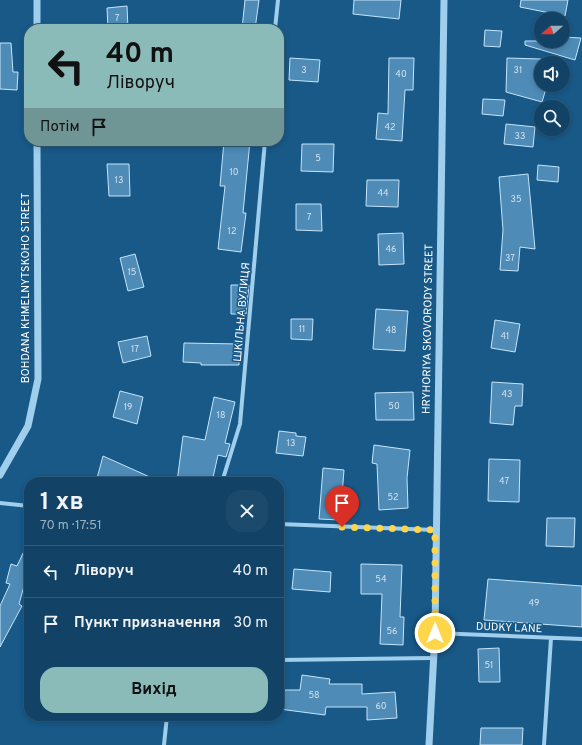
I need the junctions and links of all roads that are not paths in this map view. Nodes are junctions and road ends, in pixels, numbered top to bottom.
1 (36, 0) edge
2 (278, 0) edge
3 (444, 0) edge
4 (37, 24) edge
5 (276, 24) edge
6 (37, 146) edge
7 (265, 146) edge
8 (0, 475) edge
9 (224, 477) edge
10 (0, 504) edge
11 (24, 506) edge
12 (284, 524) edge
13 (435, 530) junction
14 (435, 633) junction
15 (551, 638) junction
16 (582, 639) edge
17 (433, 658) junction
18 (284, 660) edge
19 (166, 721) edge
20 (164, 745) edge
21 (429, 745) edge
22 (544, 745) edge

1 - 4 street
2 - 5 street
3 - 13 street, HRYHORIYA SKOVORODY STREET
6 - 8 street, BOHDANA KHMELNYTSKOHO STREET
7 - 9 street, ШКІЛЬНА ВУЛИЦЯ
10 - 11 street
12 - 13 street
13 - 14 street, HRYHORIYA SKOVORODY STREET
14 - 15 street, DUDKY LANE
14 - 17 street, HRYHORIYA SKOVORODY STREET
15 - 16 street, DUDKY LANE
15 - 22 street
17 - 18 street
17 - 21 street, HRYHORIYA SKOVORODY STREET
19 - 20 street

